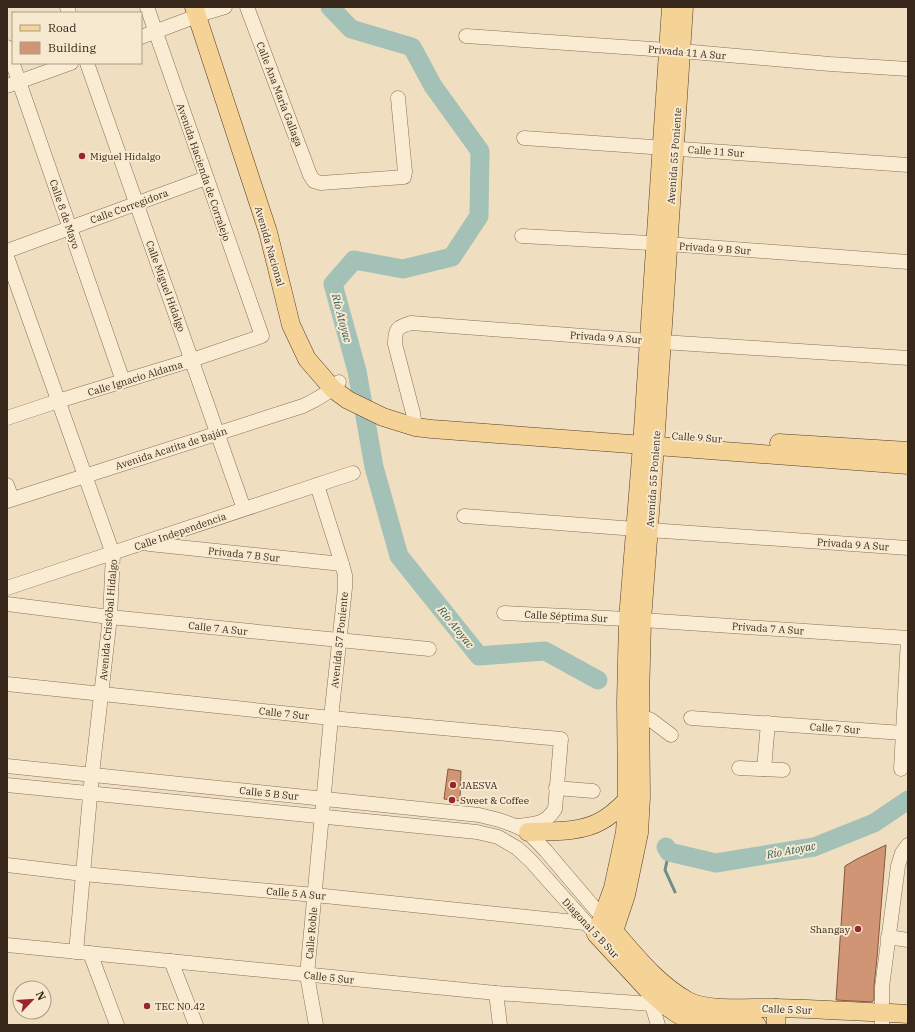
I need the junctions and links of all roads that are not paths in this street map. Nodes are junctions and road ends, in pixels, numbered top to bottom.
1 (147, 7) edge
2 (247, 7) edge
3 (671, 7) edge
4 (684, 7) edge
5 (210, 9) edge
6 (155, 32) junction
7 (466, 36) dead end
8 (142, 37) edge
9 (7, 47) edge
10 (674, 51) junction
11 (68, 64) edge
12 (87, 64) edge
13 (908, 69) edge
14 (13, 84) edge
15 (398, 98) dead end
16 (524, 138) dead end
17 (668, 148) junction
18 (908, 165) edge
19 (206, 178) junction
20 (137, 203) junction
21 (70, 228) junction
22 (522, 236) dead end
23 (662, 244) junction
24 (7, 251) edge
25 (7, 257) edge
26 (908, 262) edge
27 (262, 336) joint
28 (655, 341) junction
29 (908, 358) edge
30 (192, 360) junction
31 (123, 381) junction
32 (343, 391) junction
33 (58, 401) junction
34 (7, 418) edge
35 (415, 423) junction
36 (218, 433) junction
37 (649, 440) junction
38 (908, 451) edge
39 (908, 465) edge
40 (353, 473) dead end
41 (85, 475) junction
42 (7, 485) edge
43 (317, 485) junction
44 (10, 500) edge
45 (244, 509) junction
46 (464, 516) dead end
47 (642, 530) junction
48 (145, 543) junction
49 (908, 548) edge
50 (113, 554) junction
51 (342, 564) junction
52 (7, 588) edge
53 (7, 604) edge
54 (504, 613) dead end
55 (110, 617) junction
56 (635, 620) junction
57 (908, 638) edge
58 (338, 641) junction
59 (429, 649) dead end
60 (7, 684) edge
61 (101, 694) junction
62 (641, 716) junction
63 (331, 718) junction
64 (691, 718) dead end
65 (768, 723) junction
66 (903, 733) junction
67 (671, 735) dead end
68 (7, 766) edge
69 (739, 768) dead end
70 (764, 769) junction
71 (901, 769) dead end
72 (783, 770) dead end
73 (92, 774) junction
74 (7, 785) edge
75 (556, 788) junction
76 (593, 791) dead end
77 (90, 793) junction
78 (324, 798) junction
79 (628, 800) junction
80 (322, 817) junction
81 (522, 829) junction
82 (908, 845) edge
83 (517, 848) joint
84 (7, 865) edge
85 (83, 874) junction
86 (315, 895) junction
87 (601, 931) junction
88 (908, 940) edge
89 (887, 942) junction
90 (7, 945) edge
91 (76, 952) junction
92 (90, 953) junction
93 (171, 961) junction
94 (308, 975) junction
95 (496, 993) junction
96 (663, 1005) edge
97 (908, 1014) edge
98 (776, 1016) edge
99 (882, 1019) edge
100 (117, 1025) edge
101 (196, 1025) edge
102 (316, 1025) edge
103 (500, 1025) edge
104 (658, 1025) edge
105 (749, 1025) edge
106 (757, 1025) edge

1 - 6 street, Avenida Hacienda de Corralejo
2 - 15 street, Calle Ana María Gallaga
3 - 10 main road, Avenida 55 Poniente
4 - 10 main road, Avenida 55 Poniente
5 - 6 street
5 - 32 main road, Avenida Nacional
6 - 8 street
6 - 19 street, Avenida Hacienda de Corralejo
7 - 10 street, Privada 11 A Sur
9 - 14 street, Calle 8 de Mayo
10 - 13 street, Privada 11 A Sur
10 - 17 main road, Avenida 55 Poniente
11 - 14 street
12 - 20 street, Calle Miguel Hidalgo
14 - 21 street, Calle 8 de Mayo
16 - 17 street, Calle 11 Sur
17 - 18 street, Calle 11 Sur
17 - 23 main road, Avenida 55 Poniente
19 - 20 street, Calle Corregidora
19 - 27 street, Avenida Hacienda de Corralejo
20 - 21 street, Calle Corregidora
20 - 30 street, Calle Miguel Hidalgo
21 - 24 street, Calle Corregidora
21 - 31 street, Calle 8 de Mayo
22 - 23 street, Privada 9 B Sur
23 - 26 street, Privada 9 B Sur
23 - 28 main road, Avenida 55 Poniente
25 - 33 street, Avenida Cristóbal Hidalgo
27 - 30 street, Calle Ignacio Aldama
28 - 29 street, Privada 9 A Sur
28 - 35 street, Privada 9 A Sur
28 - 37 main road, Avenida 55 Poniente
30 - 31 street, Calle Ignacio Aldama
30 - 36 street, Calle Miguel Hidalgo
31 - 33 street, Calle Ignacio Aldama
32 - 35 main road, Avenida Nacional
32 - 36 street, Avenida Acatita de Baján
33 - 34 street, Calle Ignacio Aldama
33 - 41 street, Avenida Cristóbal Hidalgo
35 - 37 main road, Calle 9 Sur
36 - 41 street, Avenida Acatita de Baján
36 - 45 street, Calle Miguel Hidalgo
37 - 38 main road, Calle 9 Sur
37 - 39 main road, Calle 9 Sur
37 - 47 main road, Avenida 55 Poniente
40 - 43 street, Calle Independencia
41 - 44 street, Avenida Acatita de Baján
41 - 50 street, Avenida Cristóbal Hidalgo
42 - 44 street
43 - 45 street, Calle Independencia
43 - 51 street, Avenida 57 Poniente
45 - 48 street, Calle Independencia
46 - 47 street, Privada 9 A Sur
47 - 49 street, Privada 9 A Sur
47 - 56 main road, Avenida 55 Poniente
48 - 50 street, Calle Independencia
48 - 51 street, Privada 7 B Sur
50 - 52 street, Calle Independencia
50 - 55 street, Avenida Cristóbal Hidalgo
51 - 58 street, Avenida 57 Poniente
53 - 55 street, Calle 7 A Sur
54 - 56 street, Calle Séptima Sur
55 - 58 street, Calle 7 A Sur
55 - 61 street, Avenida Cristóbal Hidalgo
56 - 57 street, Privada 7 A Sur
56 - 62 main road, Avenida 55 Poniente
56 - 79 main road, Avenida 55 Poniente
57 - 66 street
58 - 59 street, Calle 7 A Sur
58 - 63 street, Avenida 57 Poniente
60 - 61 street, Calle 7 Sur
61 - 63 street, Calle 7 Sur
61 - 73 street, Avenida Cristóbal Hidalgo
62 - 67 street
62 - 87 main road, Avenida 55 Poniente
63 - 75 street, Calle 7 Sur
63 - 78 street, Avenida 57 Poniente
64 - 65 street, Calle 7 Sur
65 - 66 street, Calle 7 Sur
65 - 70 street
66 - 71 street
68 - 73 street, Calle 5 B Sur
69 - 70 street
70 - 72 street
73 - 77 street, Avenida Cristóbal Hidalgo
73 - 78 street, Calle 5 B Sur
74 - 77 street, Calle 5 B Sur
75 - 76 street
75 - 81 street
77 - 80 street, Calle 5 B Sur
77 - 85 street, Avenida Cristóbal Hidalgo
78 - 80 street, Calle Roble
78 - 81 street, Calle 5 B Sur
79 - 81 main road
79 - 87 main road, Avenida 55 Poniente
80 - 83 street, Calle 5 B Sur
80 - 86 street, Calle Roble
81 - 87 street, Diagonal 5 B Sur
82 - 89 street
83 - 87 street, Diagonal 5 B Sur
84 - 85 street, Calle 5 A Sur
85 - 86 street, Calle 5 A Sur
85 - 91 street, Avenida Cristóbal Hidalgo
86 - 87 street, Calle 5 A Sur
86 - 94 street, Calle Roble
87 - 96 main road, Diagonal 5 B Sur
87 - 96 main road, Diagonal 5 B Sur
88 - 89 street
89 - 99 street
90 - 91 street, Calle 5 Sur
91 - 92 street, Calle 5 Sur
92 - 93 street, Calle 5 Sur
92 - 100 street
93 - 94 street, Calle 5 Sur
93 - 101 street
94 - 95 street, Calle 5 Sur
94 - 102 street, Calle Roble
95 - 96 street, Calle 5 Sur
95 - 103 street
96 - 98 main road, Calle 5 Sur
96 - 104 street
96 - 105 main road, Calle 5 Sur
97 - 99 main road, Calle 5 Sur
98 - 99 main road, Calle 5 Sur
105 - 106 main road, Calle 5 Sur

